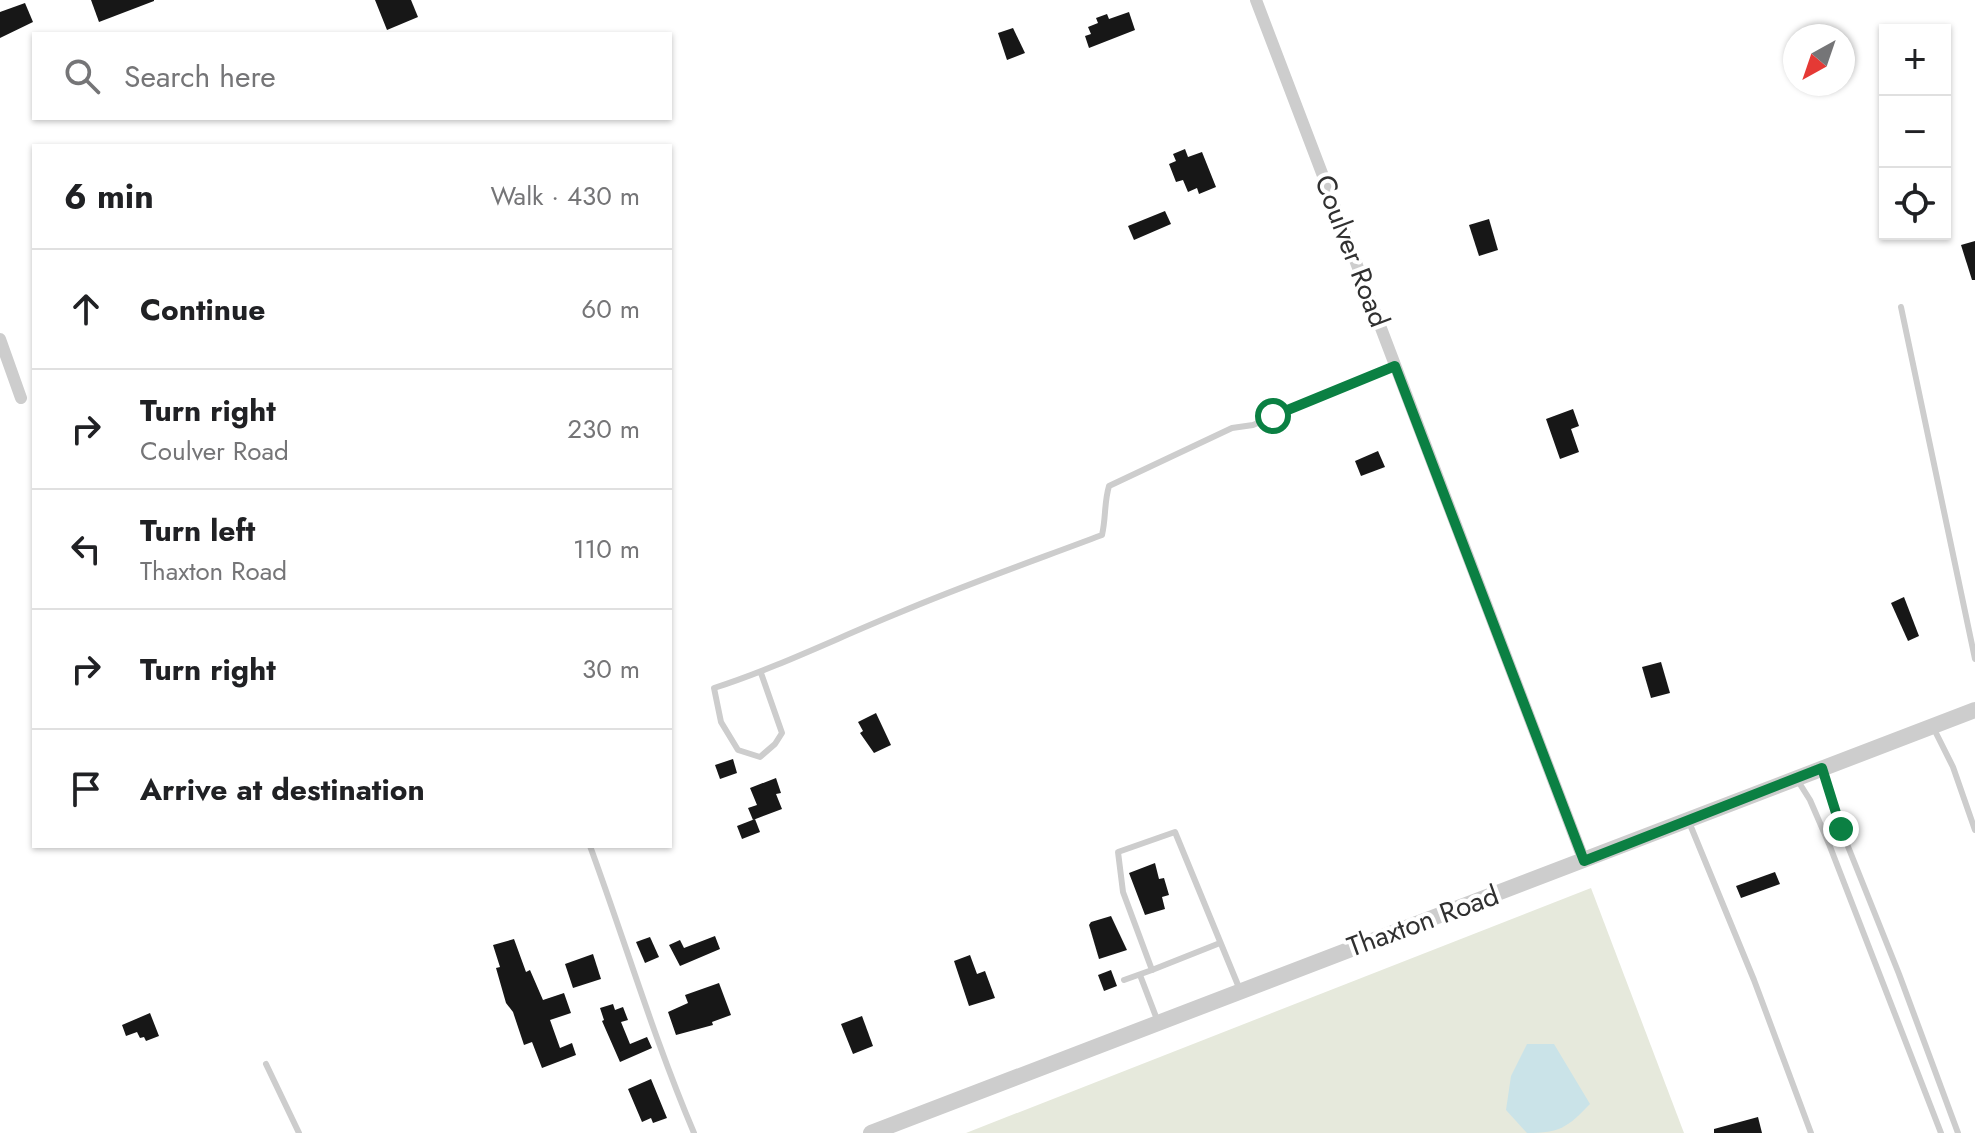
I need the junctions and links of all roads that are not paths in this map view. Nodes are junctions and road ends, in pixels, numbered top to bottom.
1 (1256, 0) edge
2 (1901, 307) dead end
3 (0, 339) edge
4 (1395, 366) junction
5 (21, 398) dead end
6 (1975, 659) edge
7 (761, 673) junction
8 (1975, 710) edge
9 (1933, 726) junction
10 (1822, 768) junction
11 (1796, 778) junction
12 (1688, 819) junction
13 (1975, 830) edge
14 (591, 848) edge
15 (1584, 861) junction
16 (1220, 943) junction
17 (1152, 970) junction
18 (1140, 975) junction
19 (1124, 980) dead end
20 (1240, 990) junction
21 (1158, 1022) junction
22 (266, 1064) dead end
23 (299, 1133) edge
24 (694, 1133) edge
25 (871, 1133) edge
26 (1811, 1133) edge
27 (1941, 1133) edge
28 (1958, 1133) edge

1 - 4 street, Coulver Road
2 - 6 lane
3 - 5 street
4 - 7 lane
4 - 15 street, Coulver Road
7 - 7 lane
8 - 9 street, Thaxton Road
9 - 10 street, Thaxton Road
9 - 13 lane
10 - 11 street, Thaxton Road
10 - 28 lane
11 - 12 street, Thaxton Road
11 - 27 lane
12 - 15 street, Thaxton Road
12 - 26 lane
14 - 24 lane
15 - 20 street, Thaxton Road
16 - 17 lane
16 - 17 lane
16 - 20 lane
17 - 18 lane
18 - 19 lane
18 - 21 lane
20 - 21 street, Thaxton Road
21 - 25 street, Thaxton Road
22 - 23 lane

